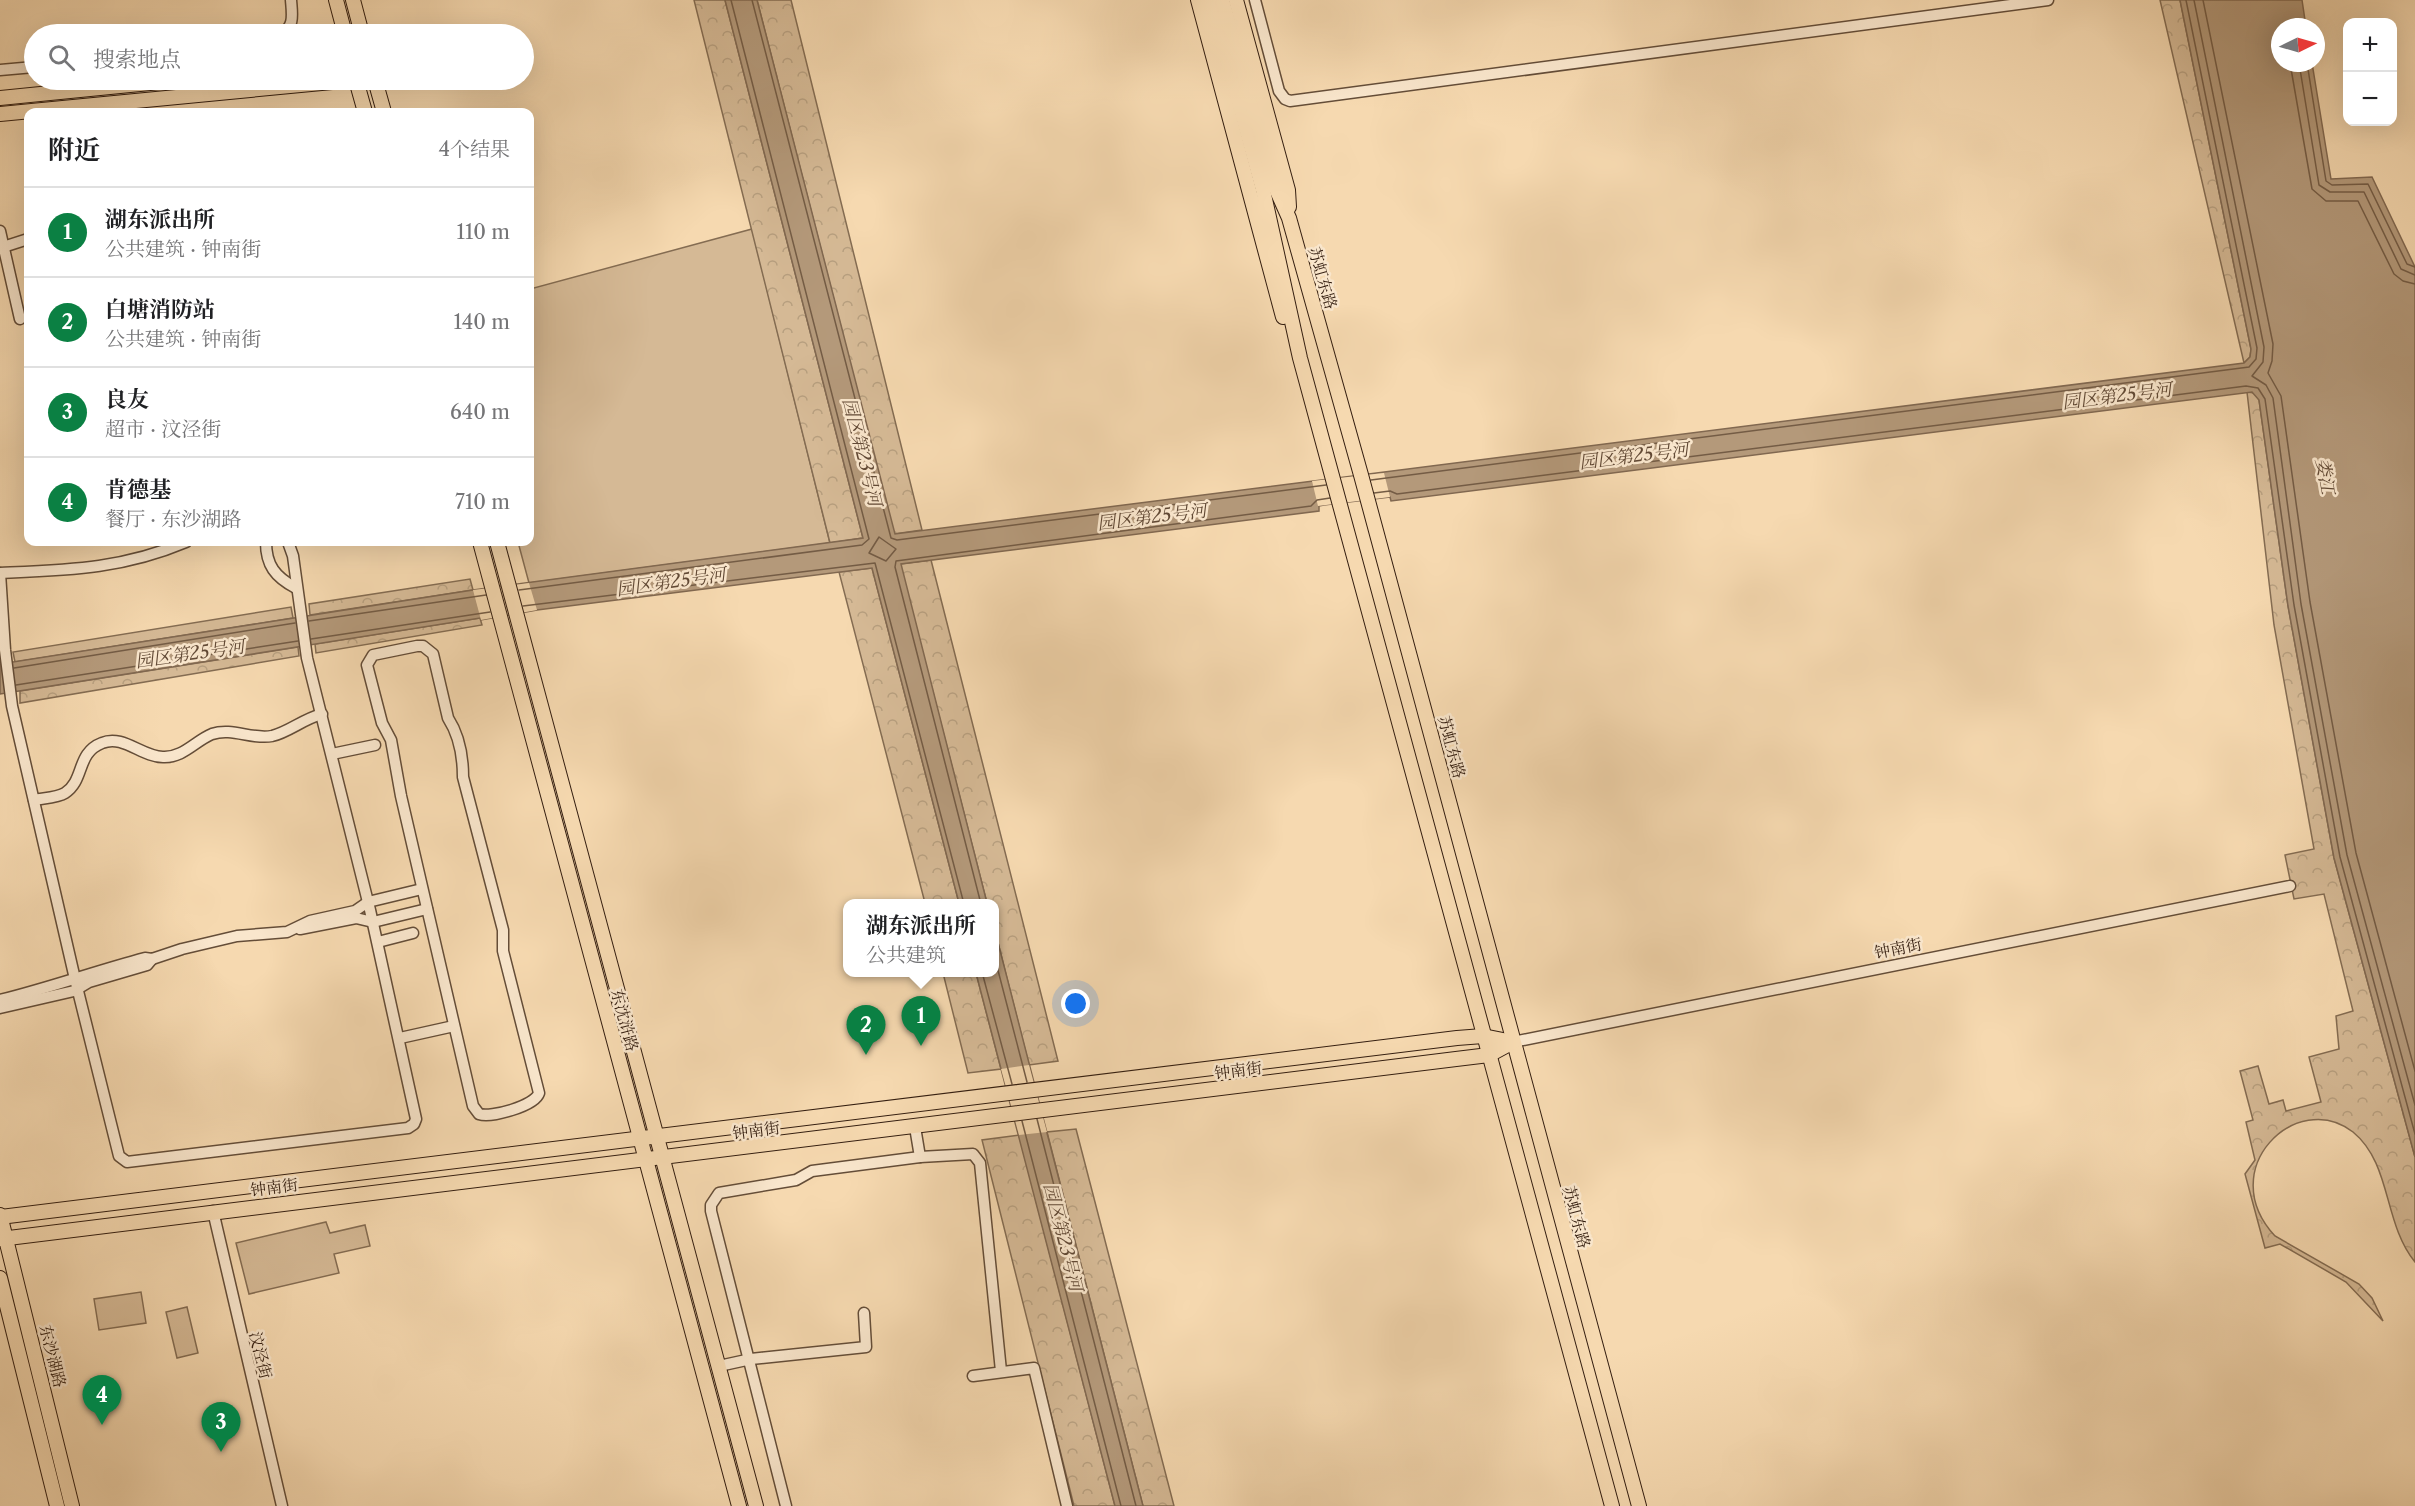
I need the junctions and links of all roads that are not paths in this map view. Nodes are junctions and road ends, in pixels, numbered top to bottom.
1 (291, 0) edge
2 (336, 0) edge
3 (353, 0) edge
4 (1198, 0) edge
5 (1211, 0) edge
6 (1222, 0) edge
7 (1236, 0) edge
8 (1256, 0) edge
9 (2048, 0) edge
10 (292, 24) edge
11 (342, 24) edge
12 (359, 24) edge
13 (24, 68) edge
14 (0, 70) edge
15 (62, 90) edge
16 (126, 90) edge
17 (246, 90) edge
18 (358, 90) edge
19 (378, 90) edge
20 (0, 98) edge
21 (127, 101) junction
22 (59, 108) edge
23 (364, 108) edge
24 (383, 108) edge
25 (24, 112) edge
26 (0, 114) edge
27 (1289, 218) junction
28 (0, 231) edge
29 (24, 240) edge
30 (2, 247) edge
31 (20, 319) dead end
32 (1300, 357) junction
33 (175, 546) edge
34 (267, 546) edge
35 (289, 546) edge
36 (481, 546) edge
37 (498, 546) edge
38 (0, 573) edge
39 (296, 588) junction
40 (322, 714) junction
41 (375, 744) dead end
42 (332, 754) junction
43 (34, 800) junction
44 (2290, 886) dead end
45 (422, 889) junction
46 (368, 902) junction
47 (427, 909) junction
48 (373, 922) junction
49 (297, 929) junction
50 (413, 933) dead end
51 (378, 942) junction
52 (76, 984) junction
53 (53, 991) junction
54 (0, 1000) edge
55 (0, 1008) edge
56 (454, 1026) junction
57 (1483, 1036) junction
58 (399, 1038) junction
59 (1513, 1042) junction
60 (1489, 1055) junction
61 (915, 1127) junction
62 (657, 1137) junction
63 (640, 1139) junction
64 (920, 1157) junction
65 (663, 1159) junction
66 (646, 1161) junction
67 (213, 1211) junction
68 (0, 1217) edge
69 (3, 1238) edge
70 (0, 1278) edge
71 (864, 1313) dead end
72 (751, 1359) junction
73 (719, 1366) junction
74 (1000, 1371) junction
75 (973, 1376) dead end
76 (57, 1506) edge
77 (72, 1506) edge
78 (282, 1506) edge
79 (739, 1506) edge
80 (756, 1506) edge
81 (786, 1506) edge
82 (1067, 1506) edge
83 (1611, 1506) edge
84 (1639, 1506) edge

1 - 10 street
2 - 11 main road
3 - 12 main road
4 - 32 main road
5 - 32 main road
6 - 27 main road, 苏虹东路
7 - 27 main road
8 - 9 street
13 - 14 street
15 - 20 main road
16 - 21 street
17 - 21 main road
18 - 23 main road
19 - 24 main road
21 - 22 main road
25 - 26 main road
27 - 59 main road, 苏虹东路
28 - 30 street
29 - 30 street
30 - 31 street
32 - 57 main road
33 - 38 street
34 - 39 street
35 - 39 street
36 - 63 main road, 东沈浒路
37 - 62 main road, 东沈浒路
38 - 43 street
39 - 40 street
40 - 42 street
40 - 43 street
41 - 42 street
42 - 46 street
43 - 52 street
44 - 59 street, 钟南街
45 - 46 street
45 - 47 street
45 - 56 street
46 - 48 street
46 - 49 street
47 - 48 street
47 - 56 street
48 - 49 street
48 - 51 street
49 - 52 street
50 - 51 street
51 - 58 street
52 - 53 street
52 - 58 street
53 - 54 street
53 - 55 street
56 - 58 street
57 - 59 main road, 钟南街
57 - 60 main road
57 - 62 main road, 钟南街
59 - 60 main road, 钟南街
59 - 84 main road, 苏虹东路
60 - 61 main road, 钟南街
60 - 83 main road
61 - 64 street
61 - 65 main road, 钟南街
62 - 63 main road, 钟南街
62 - 65 main road, 东沈浒路
63 - 66 main road, 东沈浒路
63 - 68 main road, 钟南街
64 - 72 street
64 - 74 street
65 - 66 main road, 钟南街
65 - 73 main road, 东沈浒路
66 - 67 main road, 钟南街
66 - 79 main road, 东沈浒路
67 - 69 main road, 钟南街
67 - 78 street, 汶泾街
68 - 69 main road, 东沙湖路
69 - 77 main road, 东沙湖路
70 - 76 main road, 东沙湖路
71 - 72 street
72 - 73 street
72 - 81 street
73 - 80 main road, 东沈浒路
74 - 75 street
74 - 82 street

